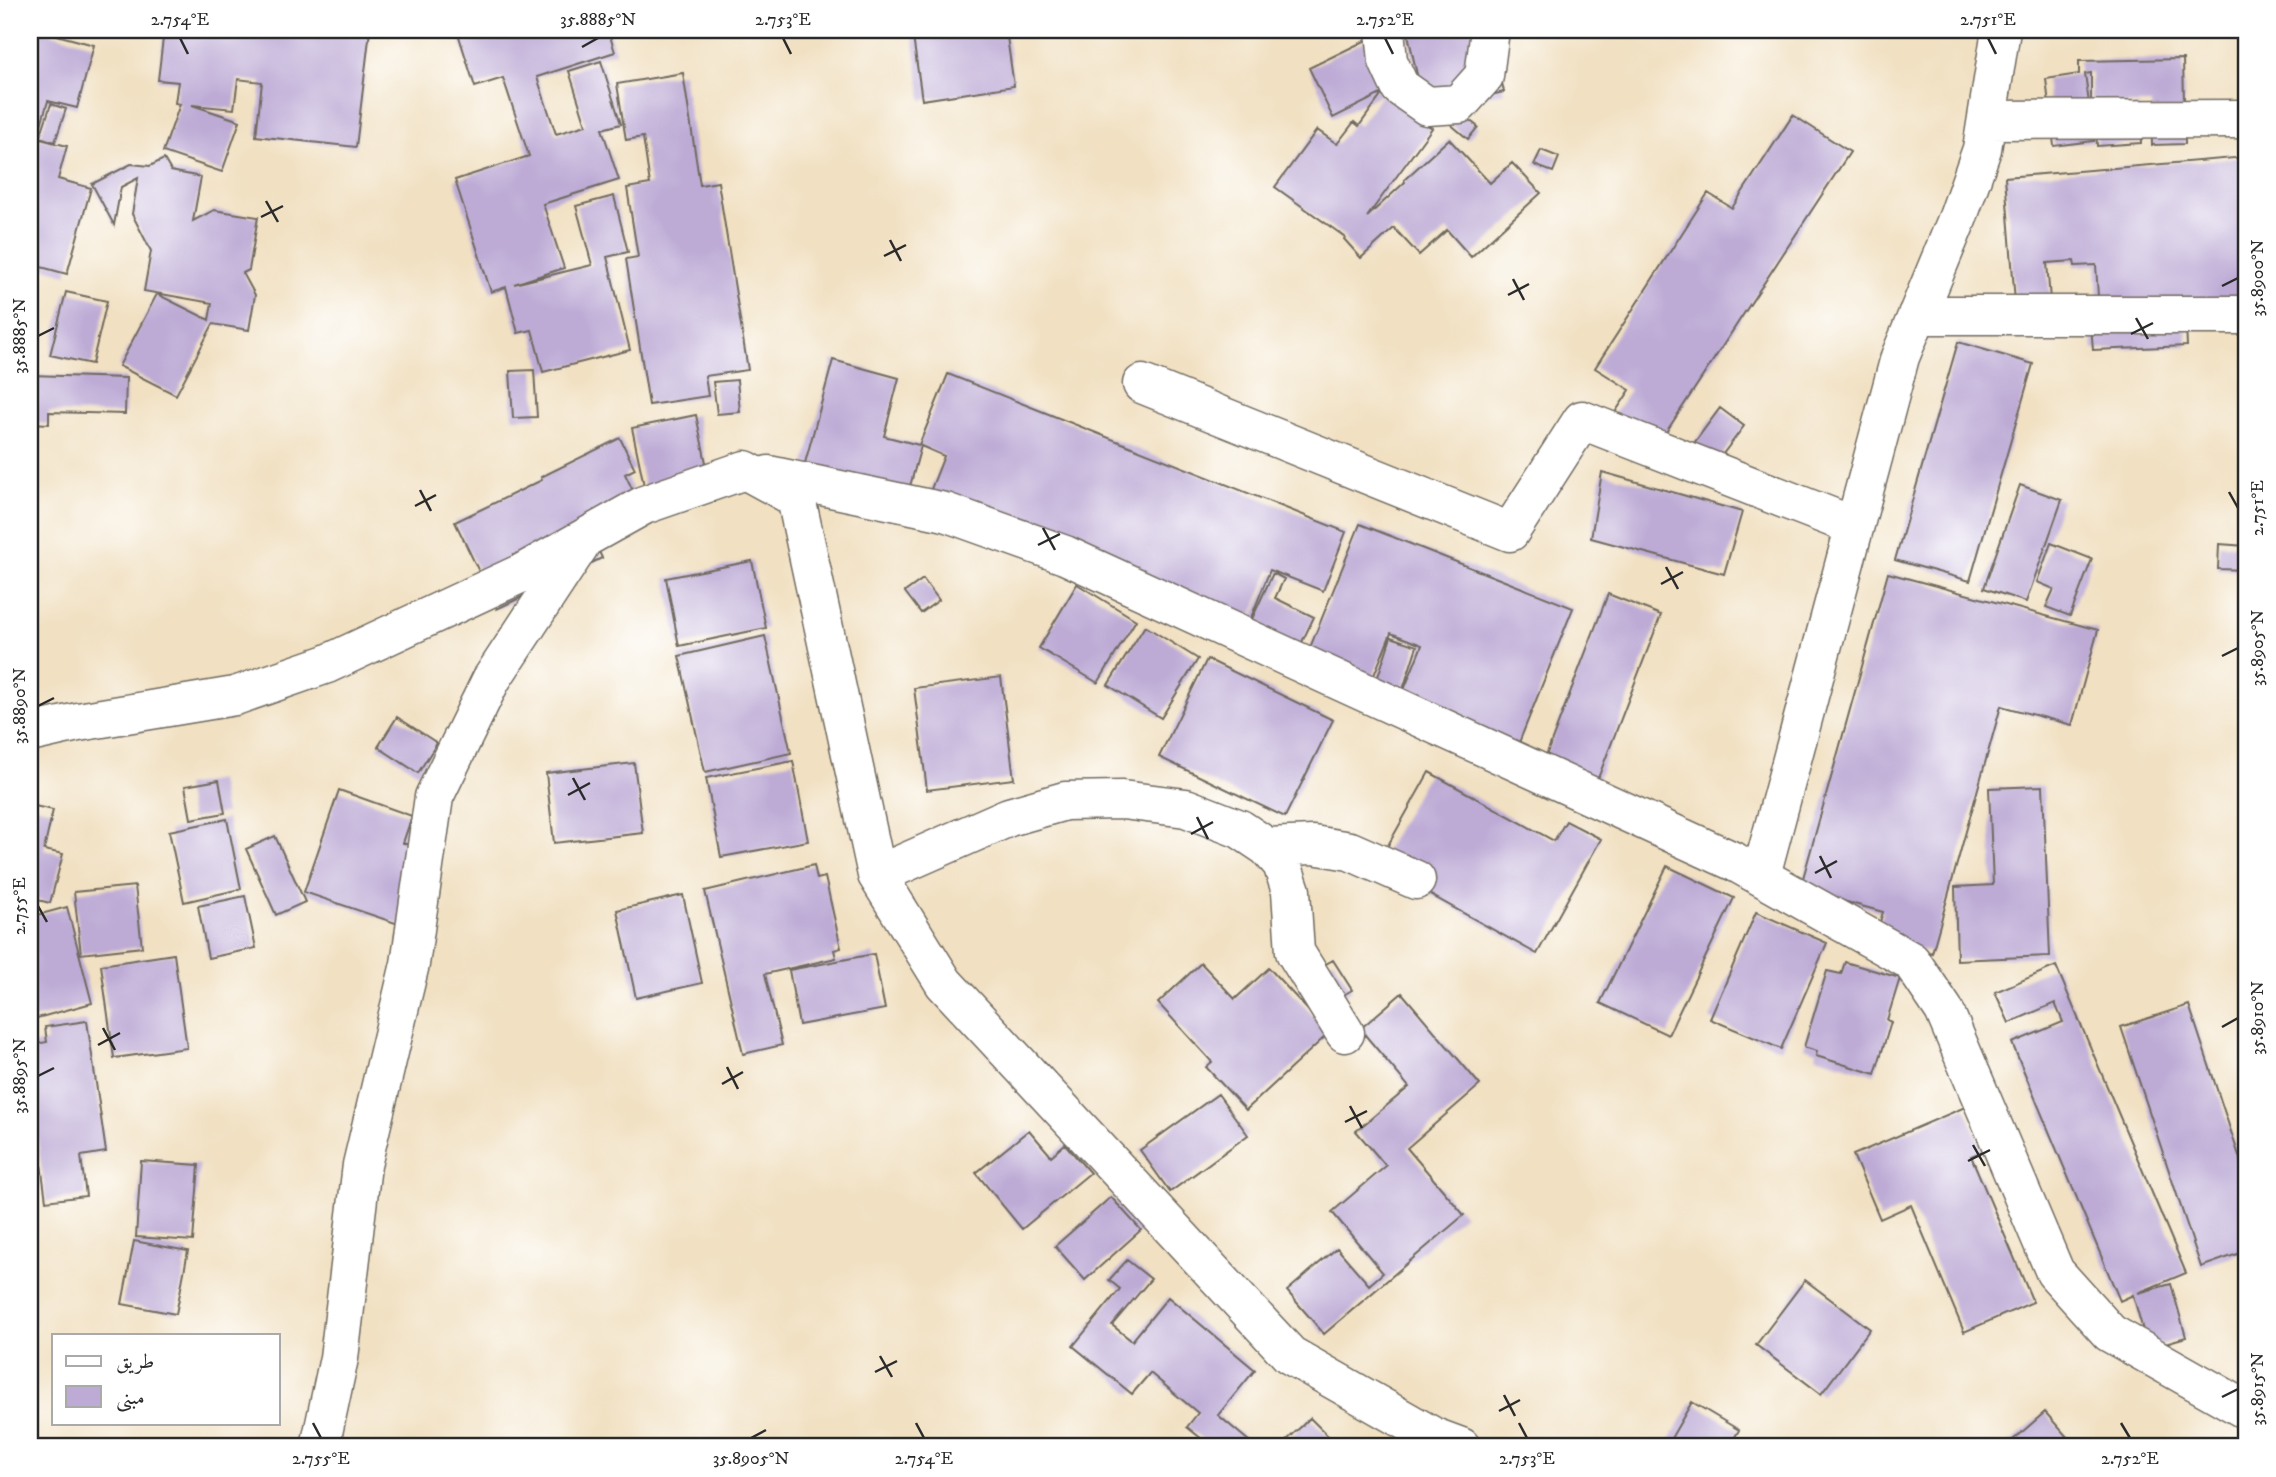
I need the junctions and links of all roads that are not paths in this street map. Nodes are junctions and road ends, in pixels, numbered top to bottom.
1 (1385, 30) edge
2 (1490, 30) edge
3 (2001, 30) edge
4 (2246, 119) edge
5 (1987, 120) junction
6 (1917, 315) junction
7 (2246, 315) edge
8 (1142, 384) dead end
9 (745, 470) junction
10 (1854, 526) junction
11 (585, 538) junction
12 (30, 733) edge
13 (1267, 847) junction
14 (877, 875) junction
15 (1761, 875) junction
16 (1416, 880) dead end
17 (1345, 1033) dead end
18 (2246, 1410) edge
19 (320, 1447) edge
20 (1461, 1447) edge

1 - 2 street
3 - 5 street
4 - 5 street
5 - 6 street
6 - 7 street
6 - 10 street
8 - 10 street
9 - 11 street
9 - 14 street
9 - 15 street
10 - 15 street
11 - 12 street
11 - 19 street
13 - 14 street
13 - 16 street
13 - 17 street
14 - 20 street
15 - 18 street

